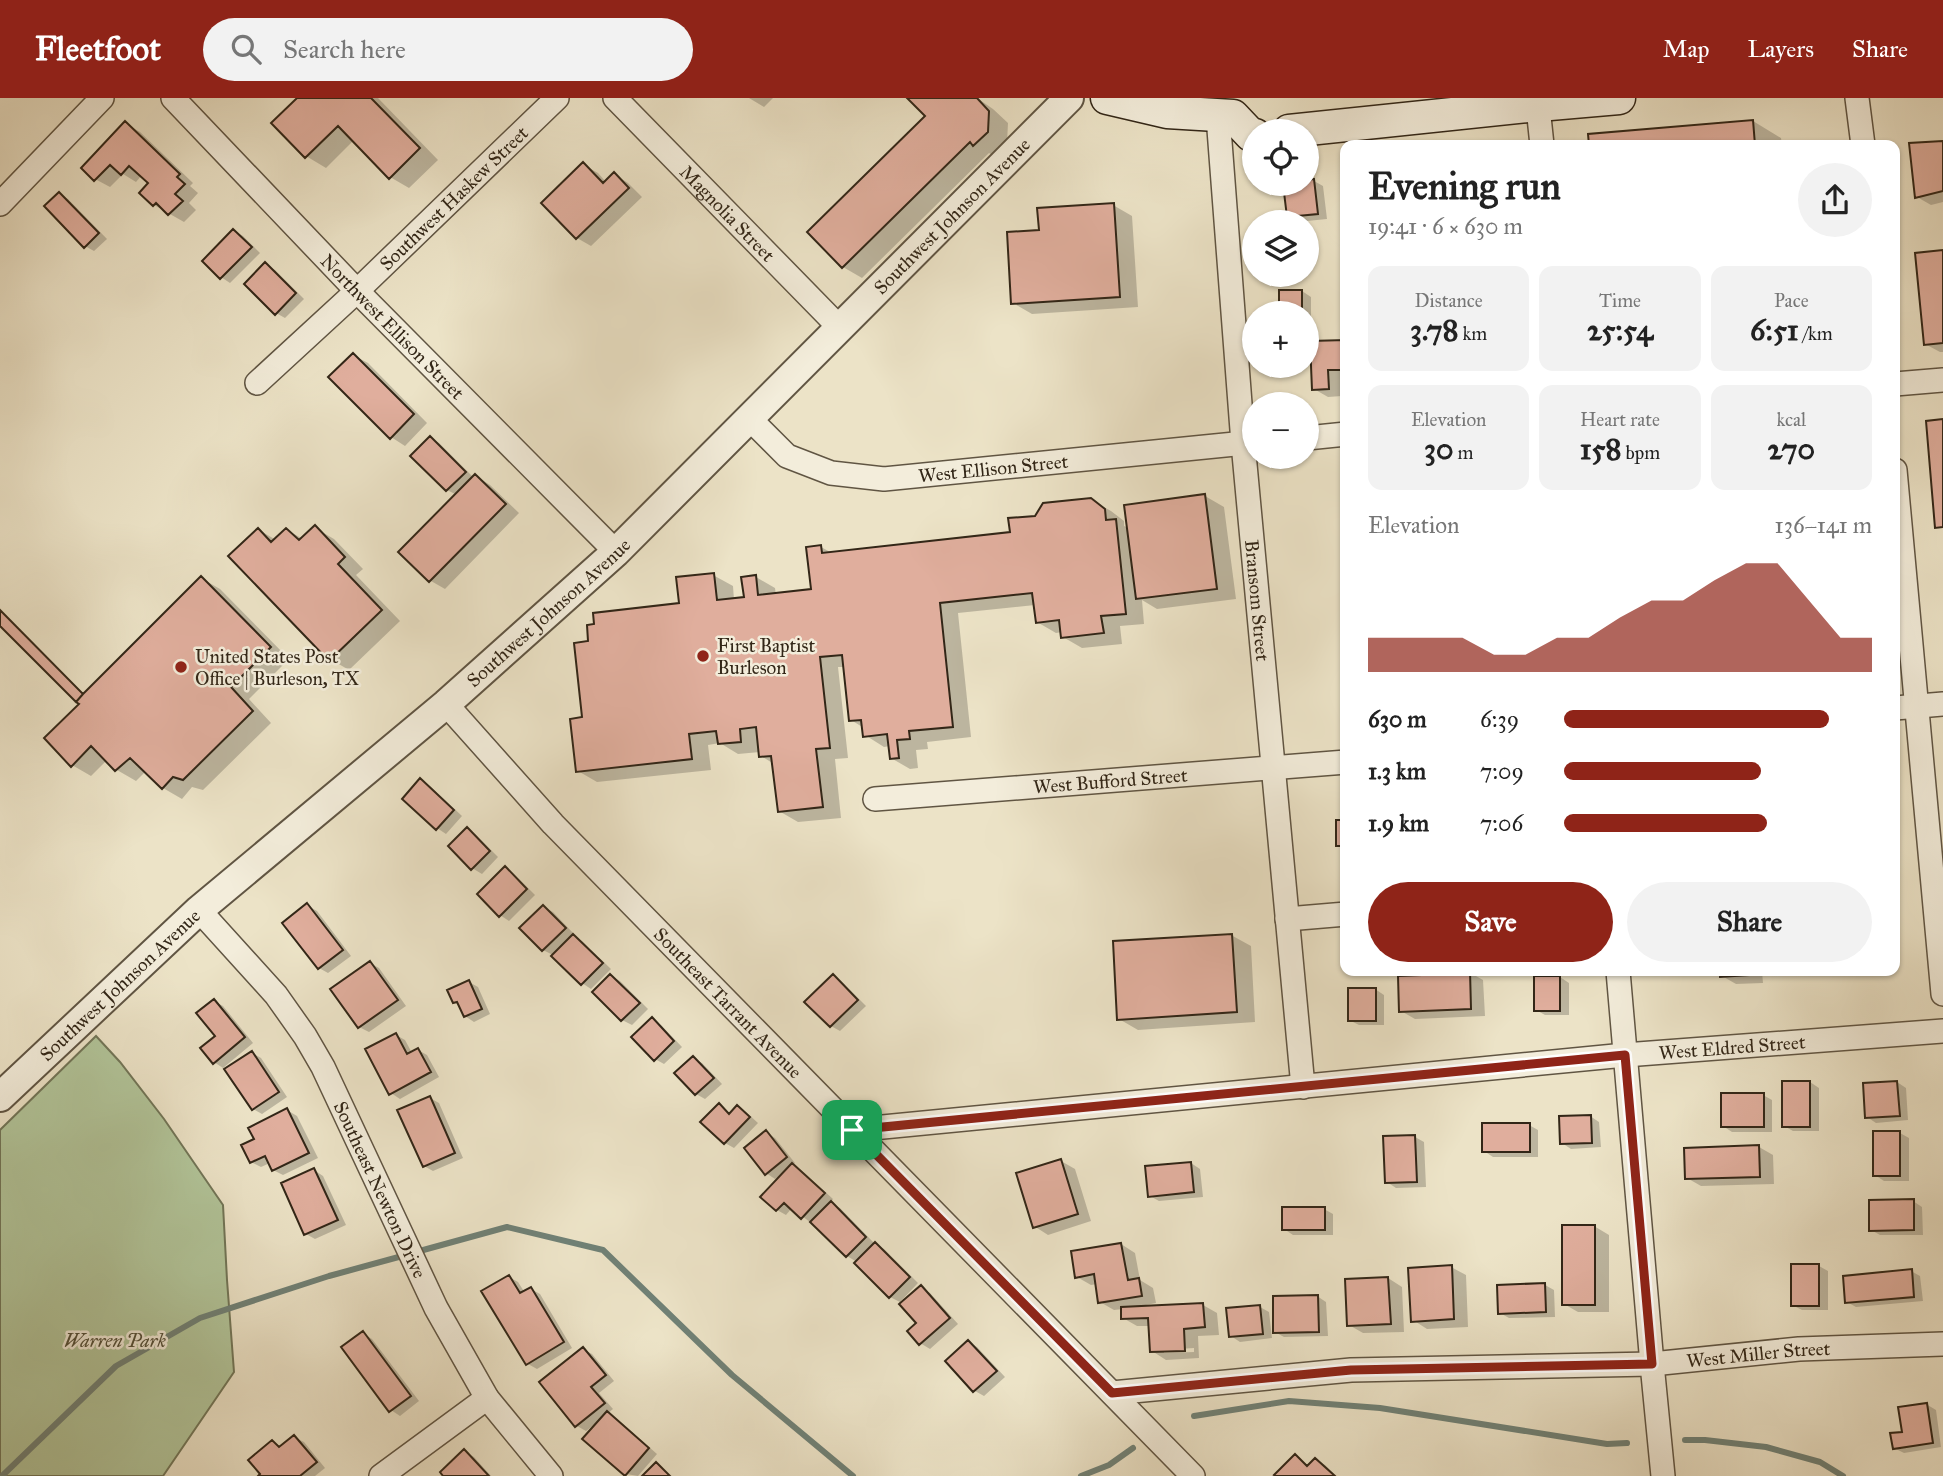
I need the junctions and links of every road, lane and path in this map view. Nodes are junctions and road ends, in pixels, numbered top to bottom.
1 (102, 98) edge
2 (173, 98) edge
3 (557, 98) edge
4 (615, 98) edge
5 (1069, 98) edge
6 (1107, 98) edge
7 (1619, 98) edge
8 (1857, 98) edge
9 (1537, 101) edge
10 (1240, 116) edge
11 (1319, 127) edge
12 (1541, 140) edge
13 (1862, 140) edge
14 (0, 204) edge
15 (357, 291) junction
16 (840, 328) junction
17 (1943, 380) edge
18 (257, 383) dead end
19 (1900, 384) edge
20 (1248, 392) edge
21 (749, 418) junction
22 (1340, 435) edge
23 (1319, 437) edge
24 (1242, 444) edge
25 (1251, 469) edge
26 (616, 552) junction
27 (1900, 578) edge
28 (446, 704) junction
29 (1943, 704) edge
30 (1906, 707) edge
31 (1340, 762) edge
32 (1273, 768) junction
33 (875, 799) dead end
34 (199, 910) junction
35 (1340, 915) edge
36 (1287, 919) junction
37 (1618, 976) edge
38 (1943, 994) edge
39 (1943, 1031) edge
40 (1625, 1055) junction
41 (1303, 1087) junction
42 (0, 1097) edge
43 (852, 1130) junction
44 (1943, 1344) edge
45 (1652, 1364) junction
46 (1112, 1393) junction
47 (487, 1398) junction
48 (381, 1476) edge
49 (551, 1476) edge
50 (1193, 1476) edge
51 (1663, 1476) edge

1 - 14 street
2 - 15 street, Northwest Ellison Street
3 - 15 street, Southwest Haskew Street
4 - 16 street, Magnolia Street
5 - 16 street, Southwest Johnson Avenue
6 - 10 main road
7 - 9 main road
8 - 13 street
9 - 11 main road
9 - 12 street
10 - 20 street, Bransom Street
15 - 18 street, Southwest Haskew Street
15 - 26 street, Northwest Ellison Street
16 - 21 street, Southwest Johnson Avenue
17 - 19 street
21 - 24 street, West Ellison Street
21 - 26 street, Southwest Johnson Avenue
22 - 23 street
25 - 32 street, Bransom Street
26 - 28 street, Southwest Johnson Avenue
27 - 30 street
28 - 34 street, Southwest Johnson Avenue
28 - 43 street, Southeast Tarrant Avenue
29 - 30 street
30 - 38 street
31 - 32 street, West Bufford Street
32 - 33 street, West Bufford Street
32 - 36 street, Bransom Street
34 - 42 street, Southwest Johnson Avenue
34 - 47 street, Southeast Newton Drive
35 - 36 street
36 - 41 street, Bransom Street
37 - 40 street
39 - 40 street, West Eldred Street
40 - 41 street, West Eldred Street
40 - 45 street
41 - 43 street, West Eldred Street
43 - 46 street, Southeast Tarrant Avenue
44 - 45 street, West Miller Street
45 - 46 street, West Miller Street
45 - 51 street
46 - 50 street, Southeast Tarrant Avenue
47 - 48 street
47 - 49 street, Southeast Newton Drive

